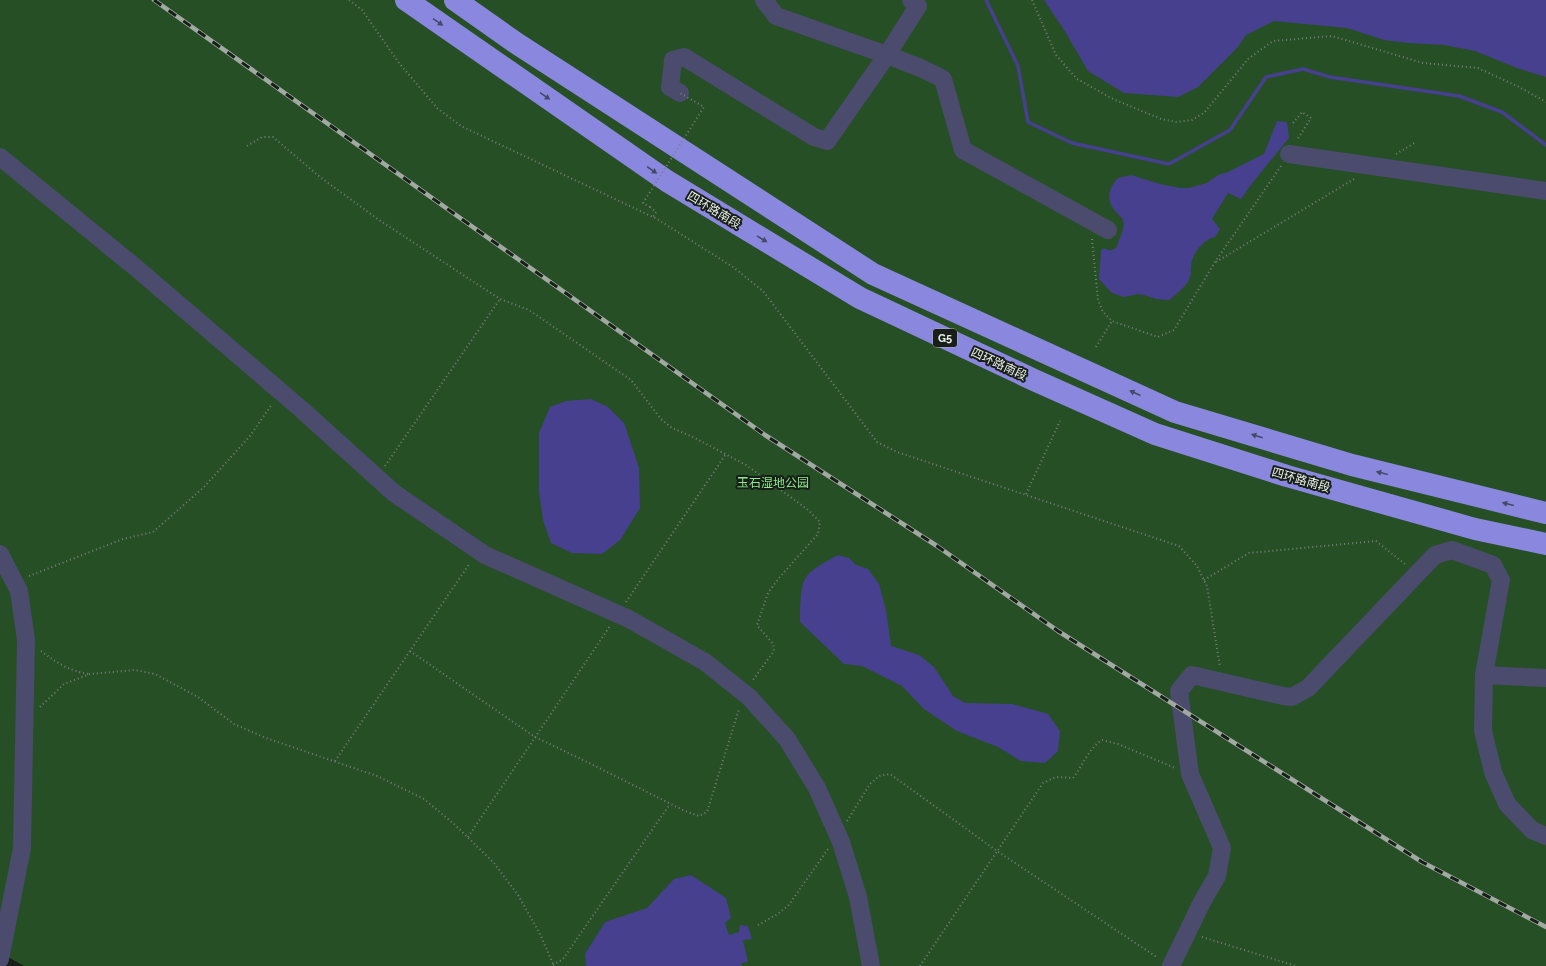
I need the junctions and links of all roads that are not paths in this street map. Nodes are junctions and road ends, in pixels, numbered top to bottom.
1 (406, 0) edge
2 (455, 0) edge
3 (764, 0) edge
4 (911, 0) edge
5 (887, 55) junction
6 (680, 93) road end
7 (1288, 154) road end
8 (0, 157) edge
9 (1546, 191) edge
10 (1108, 230) dead end
11 (1546, 513) edge
12 (1546, 544) edge
13 (0, 554) edge
14 (1484, 674) junction
15 (1546, 678) edge
16 (1546, 836) edge
17 (0, 959) edge
18 (871, 966) edge
19 (1171, 966) edge

1 -> 12 highway, 四环路南段 / G5
11 -> 2 highway, G5
3 - 5 lane
4 - 5 lane
5 - 6 lane
5 - 10 lane
7 - 9 lane
8 - 18 lane
13 - 17 lane
14 - 15 lane
14 - 16 lane
14 - 19 lane

